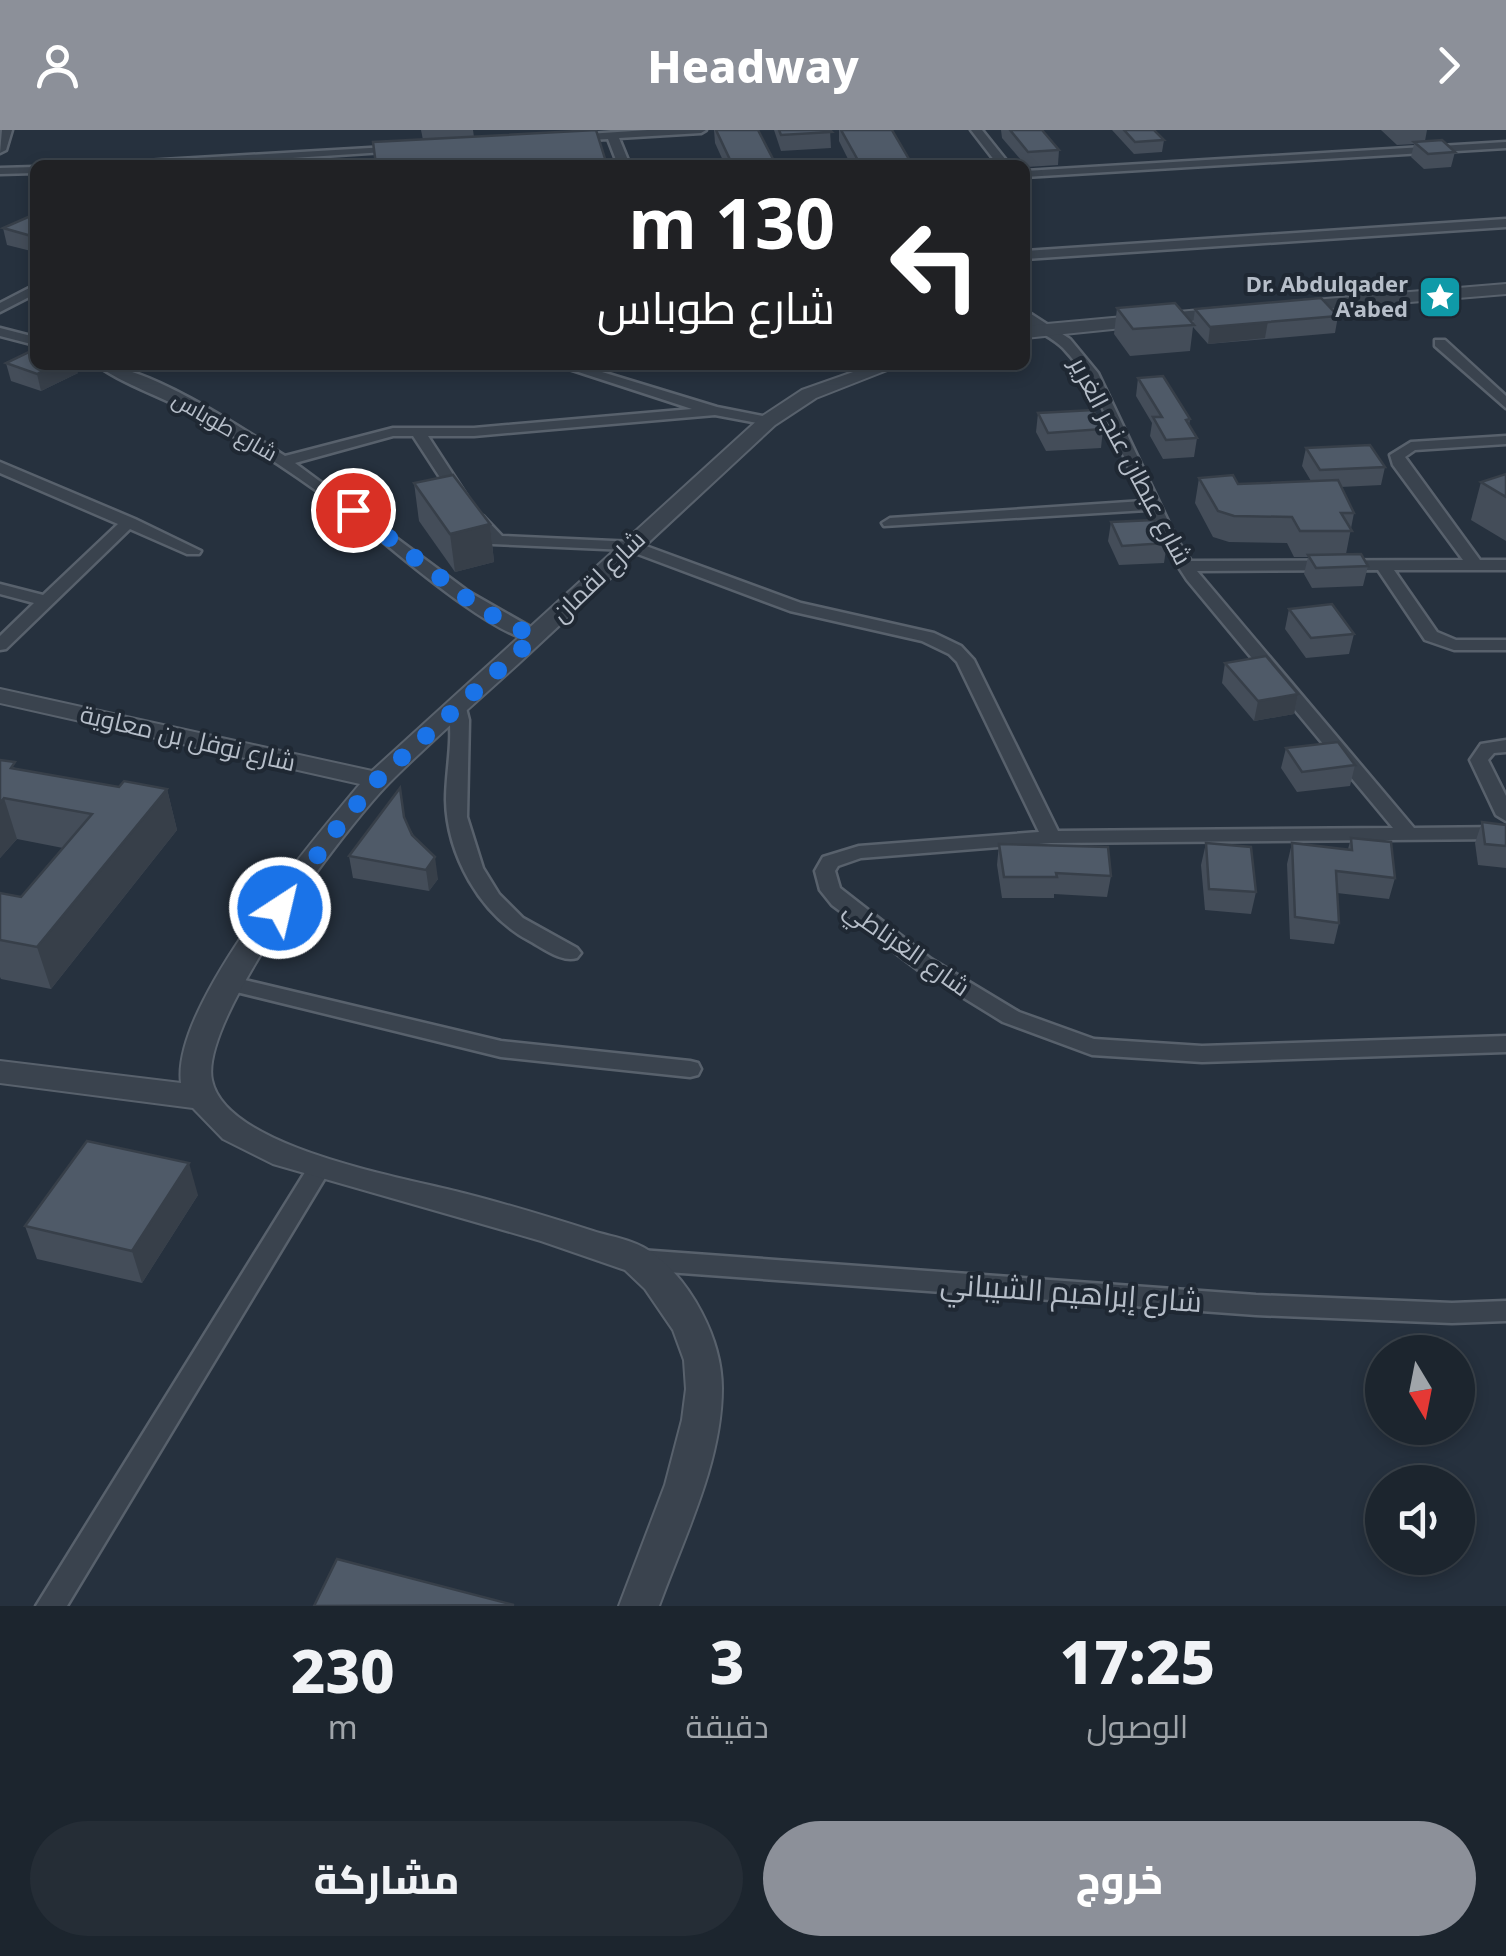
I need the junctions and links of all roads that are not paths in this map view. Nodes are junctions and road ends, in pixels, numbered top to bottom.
1 (7, 130) edge
2 (701, 130) edge
3 (976, 130) edge
4 (612, 136) junction
5 (556, 139) edge
6 (1506, 146) edge
7 (408, 147) edge
8 (0, 153) edge
9 (189, 160) edge
10 (622, 160) edge
11 (1000, 160) edge
12 (1030, 174) edge
13 (17, 175) edge
14 (1506, 223) edge
15 (1030, 255) edge
16 (1506, 289) edge
17 (30, 292) edge
18 (0, 308) edge
19 (1033, 330) edge
20 (0, 332) edge
21 (30, 340) edge
22 (1440, 344) dead end
23 (114, 370) edge
24 (580, 370) edge
25 (877, 370) edge
26 (1506, 404) edge
27 (715, 411) junction
28 (768, 421) junction
29 (417, 431) junction
30 (1506, 440) edge
31 (284, 461) junction
32 (0, 468) edge
33 (1153, 506) junction
34 (129, 522) junction
35 (890, 522) dead end
36 (630, 545) junction
37 (193, 551) dead end
38 (1186, 566) junction
39 (1476, 566) junction
40 (1506, 566) edge
41 (1384, 567) junction
42 (0, 589) edge
43 (45, 601) junction
44 (535, 637) junction
45 (1506, 644) edge
46 (0, 645) edge
47 (0, 696) edge
48 (457, 708) junction
49 (64, 710) junction
50 (0, 712) edge
51 (1506, 746) edge
52 (377, 780) junction
53 (1506, 815) edge
54 (1406, 832) junction
55 (1506, 833) edge
56 (1051, 837) junction
57 (570, 953) dead end
58 (228, 983) junction
59 (1506, 1044) edge
60 (690, 1068) dead end
61 (0, 1072) edge
62 (200, 1097) junction
63 (320, 1167) junction
64 (636, 1260) junction
65 (1506, 1311) edge
66 (51, 1606) edge
67 (639, 1606) edge

1 - 8 street
2 - 4 street
3 - 11 street
4 - 5 street
4 - 10 street
6 - 12 street
7 - 9 street
8 - 13 street
14 - 15 street
16 - 19 street
17 - 18 street
19 - 33 street, شارع عبطان عنجر الغرير
20 - 21 street
22 - 26 street
23 - 31 street, شارع طوباس
24 - 27 street
25 - 28 street, شارع لقمان
27 - 28 street
27 - 29 street
28 - 36 street, شارع لقمان
29 - 31 street
29 - 36 street
30 - 39 street
31 - 44 street, شارع طوباس
32 - 34 street
33 - 35 street
33 - 38 street, شارع عبطان عنجر الغرير
34 - 37 street
34 - 43 street
36 - 44 street, شارع لقمان
36 - 56 street
38 - 41 street
38 - 54 street, شارع عبطان عنجر الغرير
39 - 40 street
39 - 41 street
41 - 45 street
42 - 43 street
43 - 46 street
44 - 48 street, شارع لقمان
47 - 49 street, شارع نوفل بن معاوية
48 - 52 street, شارع لقمان
48 - 57 street
49 - 50 street
49 - 52 street, شارع نوفل بن معاوية
51 - 53 street
52 - 58 street, شارع لقمان
54 - 55 street, شارع الغرناطي
54 - 56 street, شارع الغرناطي
56 - 59 street, شارع الغرناطي
58 - 60 street
58 - 62 street, شارع لقمان
61 - 62 street
62 - 63 street
63 - 64 street
63 - 66 street
64 - 65 street, شارع إبراهيم الشيباني
64 - 67 street

